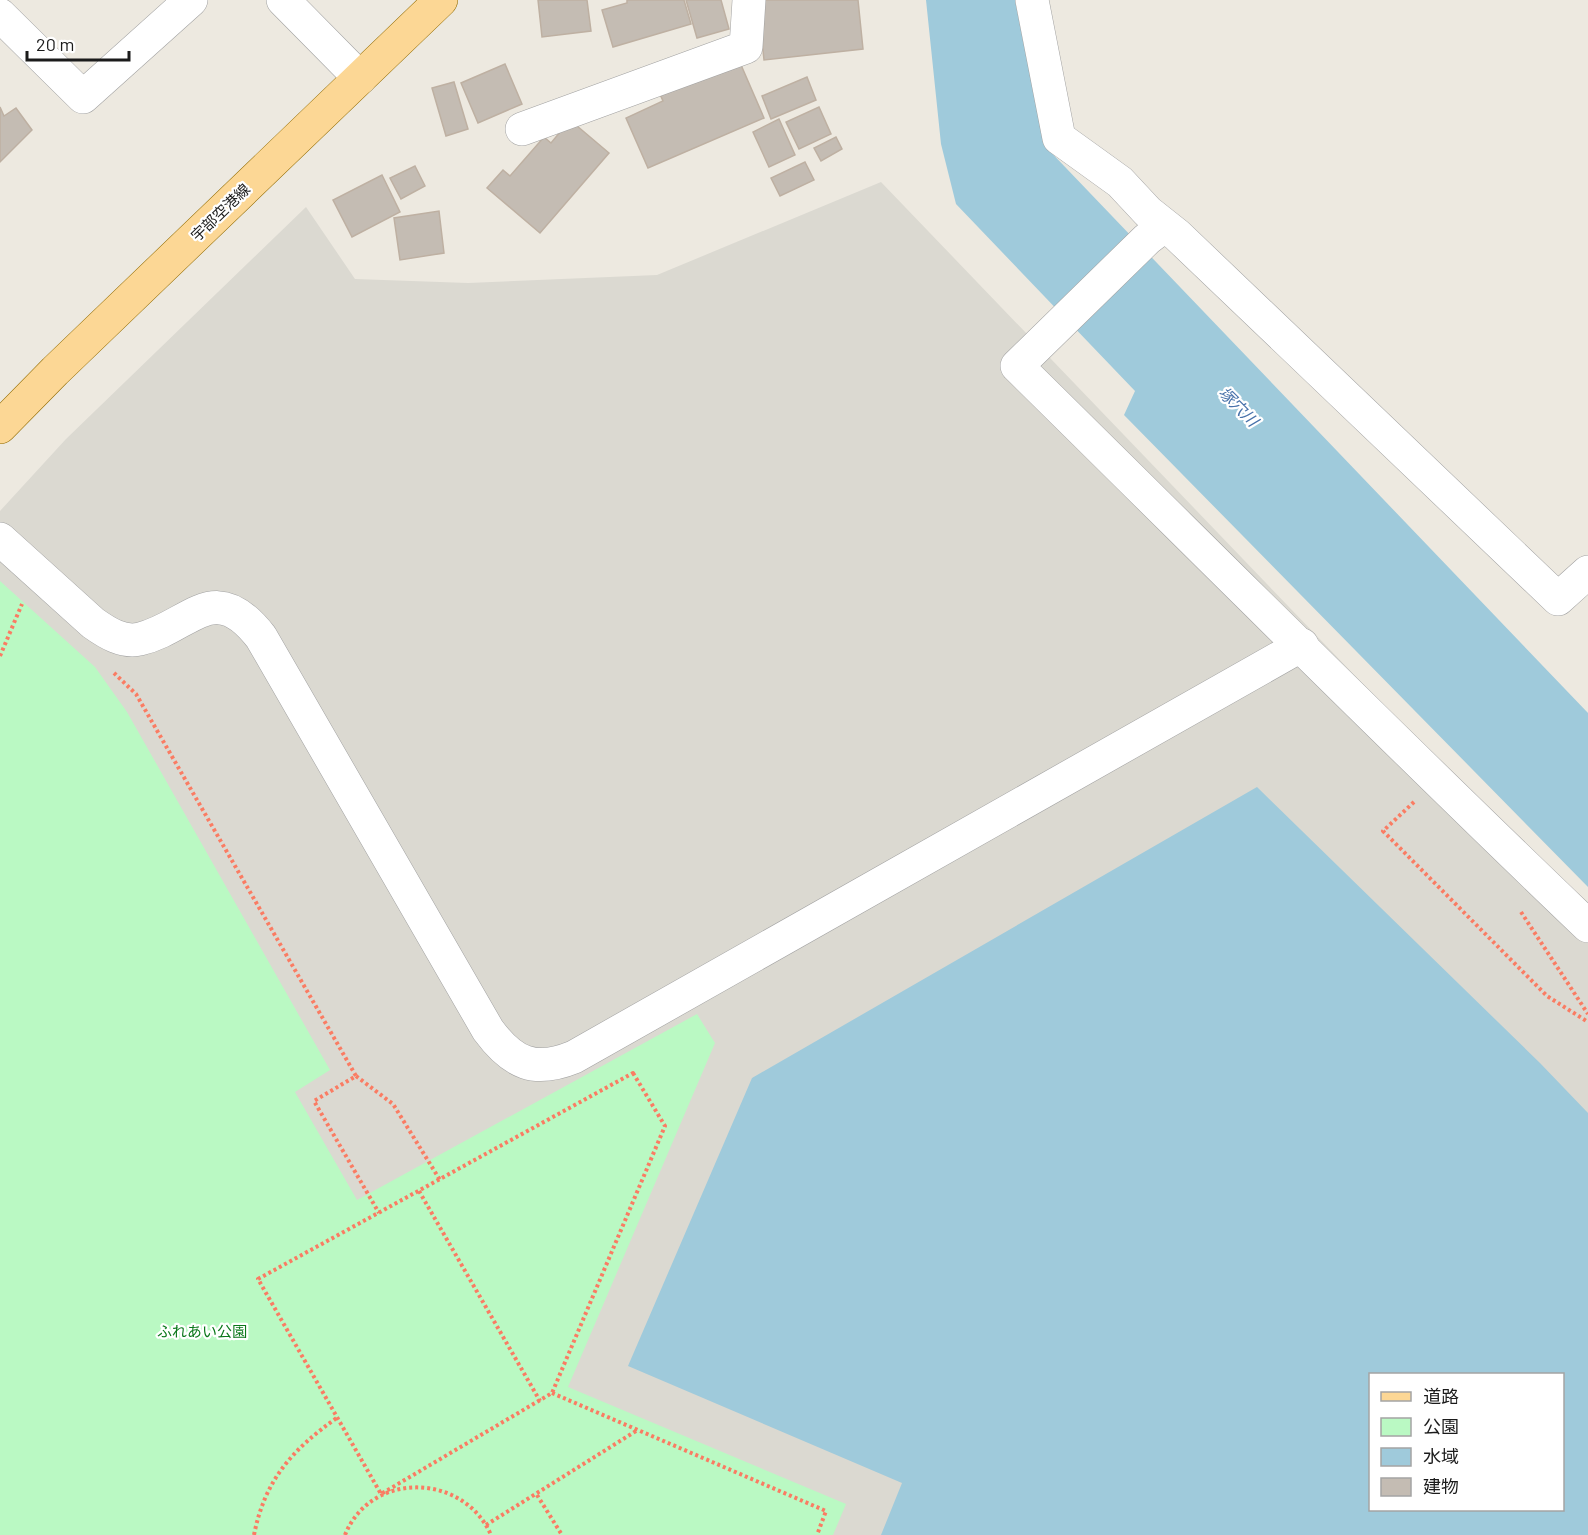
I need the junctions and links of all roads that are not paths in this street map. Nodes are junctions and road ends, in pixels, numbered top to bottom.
1 (191, 0) edge
2 (283, 0) edge
3 (441, 0) edge
4 (749, 0) edge
5 (1032, 0) edge
6 (0, 15) edge
7 (360, 78) junction
8 (522, 129) dead end
9 (1156, 232) junction
10 (0, 427) edge
11 (0, 539) edge
12 (1588, 572) edge
13 (1302, 645) junction
14 (1588, 926) edge

1 - 6 street
2 - 7 street
3 - 7 main road, 宇部空港線
4 - 8 street
5 - 9 street
7 - 10 main road, 宇部空港線
9 - 12 street
9 - 13 street
11 - 13 street
13 - 14 street

